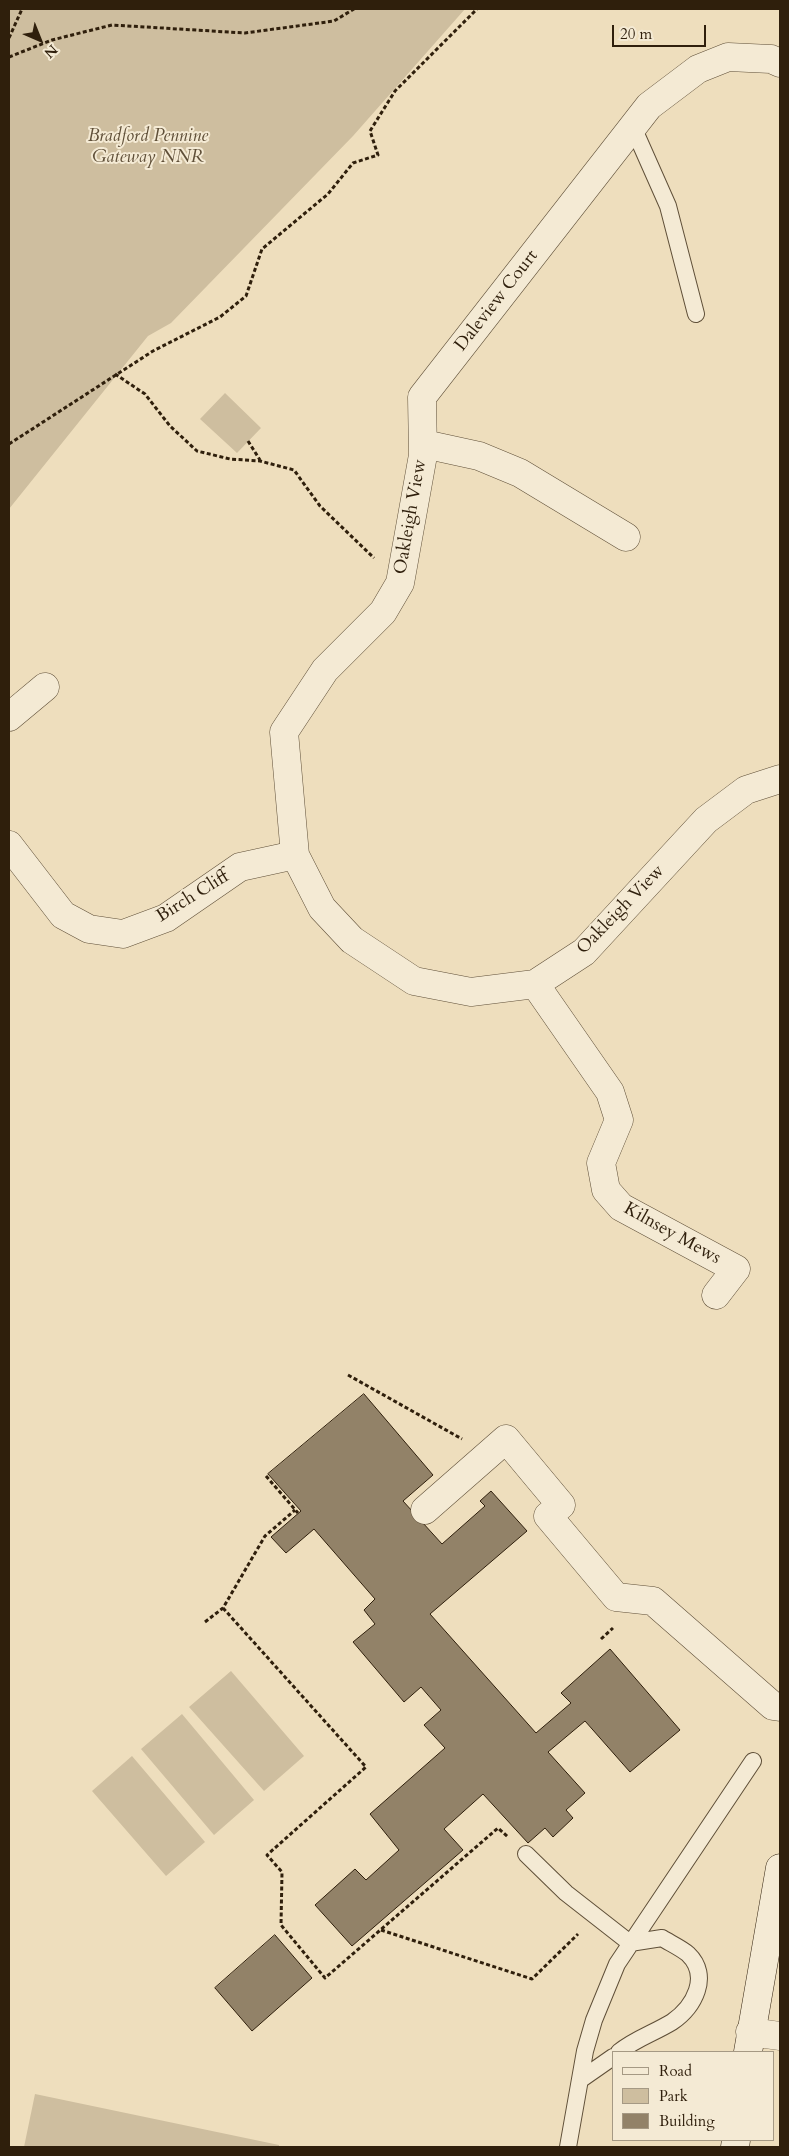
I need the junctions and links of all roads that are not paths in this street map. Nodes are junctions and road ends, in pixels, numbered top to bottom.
1 (780, 63) edge
2 (633, 126) junction
3 (696, 314) dead end
4 (424, 444) junction
5 (626, 537) dead end
6 (45, 687) dead end
7 (9, 717) edge
8 (780, 779) edge
9 (9, 845) edge
10 (295, 855) junction
11 (535, 984) junction
12 (716, 1295) dead end
13 (425, 1510) dead end
14 (780, 1707) edge
15 (753, 1761) dead end
16 (526, 1854) road end
17 (780, 1868) edge
18 (630, 1943) junction
19 (780, 2036) edge
20 (749, 2042) edge
21 (619, 2051) edge
22 (612, 2058) edge
23 (580, 2080) junction
24 (568, 2147) edge

1 - 2 street, Daleview Court
2 - 3 lane
2 - 4 street, Daleview Court
4 - 5 street
4 - 10 street, Oakleigh View
6 - 7 street
8 - 11 street, Oakleigh View
9 - 10 street, Birch Cliff
10 - 11 street, Oakleigh View
11 - 12 street, Kilnsey Mews
13 - 14 street
15 - 18 lane
16 - 18 lane
17 - 20 street
18 - 21 lane
18 - 23 lane
19 - 20 street
22 - 23 lane
23 - 24 lane

